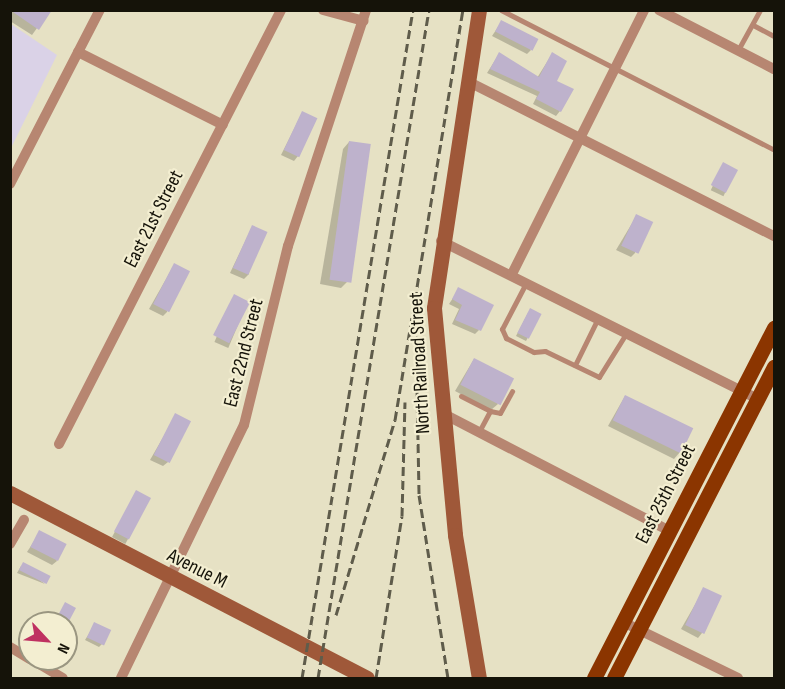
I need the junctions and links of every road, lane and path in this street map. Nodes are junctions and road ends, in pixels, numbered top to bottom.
1 (100, 10) edge
2 (281, 10) edge
3 (323, 10) edge
4 (479, 10) edge
5 (501, 10) edge
6 (644, 10) edge
7 (659, 10) edge
8 (760, 10) edge
9 (365, 16) edge
10 (753, 25) junction
11 (774, 36) edge
12 (738, 50) junction
13 (78, 52) junction
14 (774, 69) edge
15 (615, 70) junction
16 (467, 81) junction
17 (223, 125) junction
18 (580, 138) junction
19 (774, 150) edge
20 (10, 184) edge
21 (774, 236) edge
22 (441, 241) junction
23 (512, 274) junction
24 (526, 281) junction
25 (598, 318) junction
26 (774, 328) edge
27 (627, 332) junction
28 (575, 365) junction
29 (774, 367) edge
30 (512, 391) dead end
31 (742, 391) junction
32 (460, 396) dead end
33 (758, 399) junction
34 (490, 411) junction
35 (442, 413) junction
36 (479, 432) junction
37 (59, 444) dead end
38 (10, 493) edge
39 (24, 520) dead end
40 (670, 531) junction
41 (10, 544) edge
42 (624, 622) junction
43 (639, 630) junction
44 (121, 678) edge
45 (367, 678) edge
46 (479, 678) edge
47 (594, 678) edge
48 (614, 678) edge
49 (738, 678) edge

1 - 13 street
2 - 17 street, East 21st Street
3 - 9 street
4 - 16 main road, North Railroad Street
5 - 15 lane
6 - 15 street
7 - 12 street
8 - 10 lane
9 - 44 street, East 22nd Street
10 - 11 lane
10 - 12 lane
12 - 14 street
13 - 17 street
13 - 20 street
15 - 18 street
15 - 19 lane
16 - 18 street
16 - 22 main road, North Railroad Street
17 - 37 street, East 21st Street
18 - 21 street
18 - 23 street
22 - 23 street
22 - 35 main road, North Railroad Street
23 - 24 street
24 - 25 street
24 - 28 lane
25 - 27 street
25 - 28 lane
26 - 31 main road, East 25th Street
27 - 28 lane
27 - 31 street
29 - 33 main road, East 25th Street
30 - 34 lane
31 - 33 street
31 - 40 main road, East 25th Street
32 - 34 lane
33 - 43 main road, East 25th Street
34 - 36 lane
35 - 36 street
35 - 46 main road, North Railroad Street
36 - 40 street
38 - 45 main road, Avenue M
39 - 41 street
40 - 42 main road, East 25th Street
42 - 43 street
42 - 47 main road, East 25th Street
43 - 48 main road, East 25th Street
43 - 49 street

